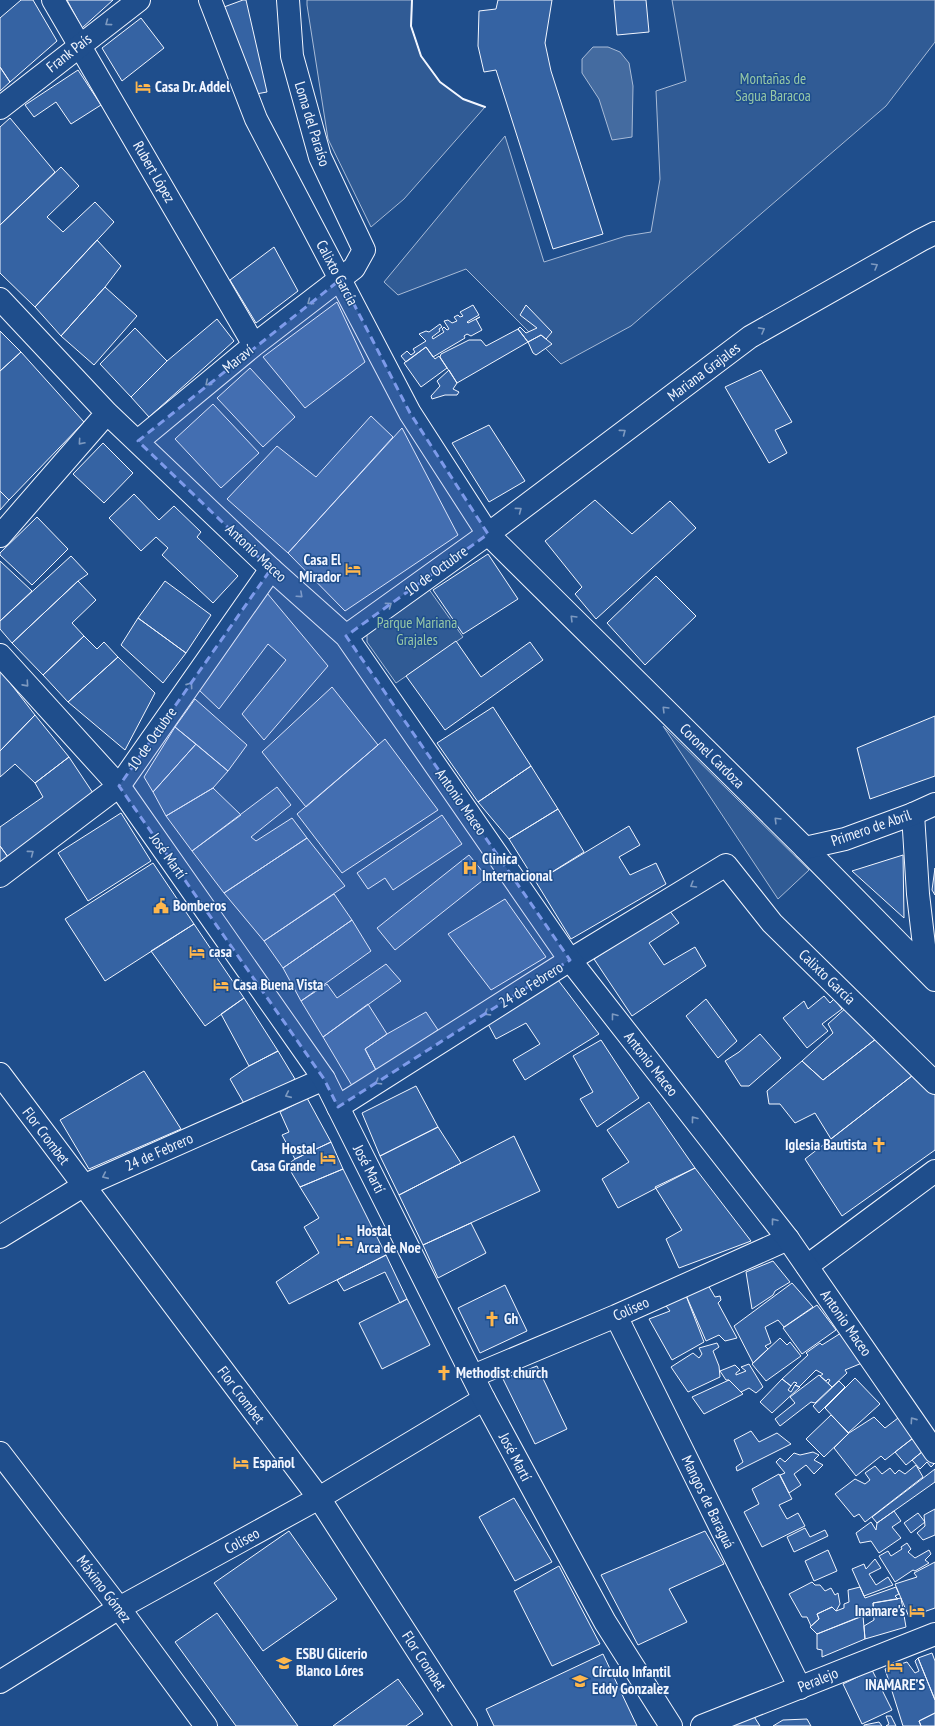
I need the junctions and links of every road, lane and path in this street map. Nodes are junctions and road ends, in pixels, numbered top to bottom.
1 (53, 0) edge
2 (139, 0) edge
3 (210, 0) edge
4 (288, 0) edge
5 (80, 45) junction
6 (0, 108) edge
7 (935, 233) edge
8 (341, 279) junction
9 (0, 299) edge
10 (254, 345) junction
11 (107, 413) junction
12 (138, 441) junction
13 (488, 534) junction
14 (0, 536) edge
15 (271, 569) junction
16 (346, 636) junction
17 (0, 655) edge
18 (119, 786) junction
19 (935, 804) edge
20 (913, 814) junction
21 (805, 848) junction
22 (726, 865) joint
23 (0, 876) edge
24 (570, 960) junction
25 (931, 975) edge
26 (0, 1074) edge
27 (324, 1079) junction
28 (935, 1083) edge
29 (338, 1107) junction
30 (935, 1171) edge
31 (83, 1186) junction
32 (0, 1237) edge
33 (788, 1239) junction
34 (807, 1266) junction
35 (616, 1316) junction
36 (473, 1376) junction
37 (484, 1399) junction
38 (935, 1452) edge
39 (0, 1453) edge
40 (319, 1498) junction
41 (119, 1608) junction
42 (935, 1634) edge
43 (0, 1682) edge
44 (800, 1688) junction
45 (206, 1726) edge
46 (466, 1726) edge
47 (671, 1726) edge
48 (702, 1726) edge

1 - 5 street, Rubert López
2 -> 5 street, Frank País
3 - 8 street, Calixto García
4 - 8 street, Loma del Paraíso
5 - 6 street, Frank País
5 - 10 street, Rubert López
13 -> 7 street, Mariana Grajales
8 -> 10 street, Maraví
8 - 13 street, Calixto García
9 - 11 street, Antonio Maceo
10 -> 12 street, Maraví
11 - 12 street, Antonio Maceo
11 -> 14 street
12 - 15 street, Antonio Maceo
16 -> 13 street, 10 de Octubre
21 -> 13 street, Coronel Cardoza
15 -> 16 street, Antonio Maceo
18 -> 15 street, 10 de Octubre
16 - 24 street, Antonio Maceo
17 -> 18 street, José Martí
23 -> 18 street, 10 de Octubre
18 - 27 street, José Martí
19 - 20 street, Primero de Abril
20 - 21 street, Primero de Abril
20 - 25 street
21 - 25 street, Coronel Cardoza
22 -> 24 street, 24 de Febrero
22 - 28 street, Calixto García
24 -> 29 street, 24 de Febrero
33 -> 24 street, Antonio Maceo
26 - 31 street, Flor Crombet
27 - 29 street, José Martí
27 -> 31 street, 24 de Febrero
29 - 36 street, José Martí
30 - 34 street
31 - 32 street, 24 de Febrero
31 - 40 street, Flor Crombet
33 - 34 street, Antonio Maceo
33 - 35 street, Coliseo
38 -> 34 street, Antonio Maceo
35 - 36 street, Coliseo
35 - 44 street, Mangos de Baraguá
36 - 37 street, José Martí
37 - 40 street, Coliseo
37 - 47 street, José Martí
39 - 41 street, Máximo Gómez
40 - 41 street, Coliseo
40 - 46 street, Flor Crombet
41 - 43 street, Coliseo
41 - 45 street, Máximo Gómez
42 - 44 street, Peralejo
44 - 48 street, Peralejo

